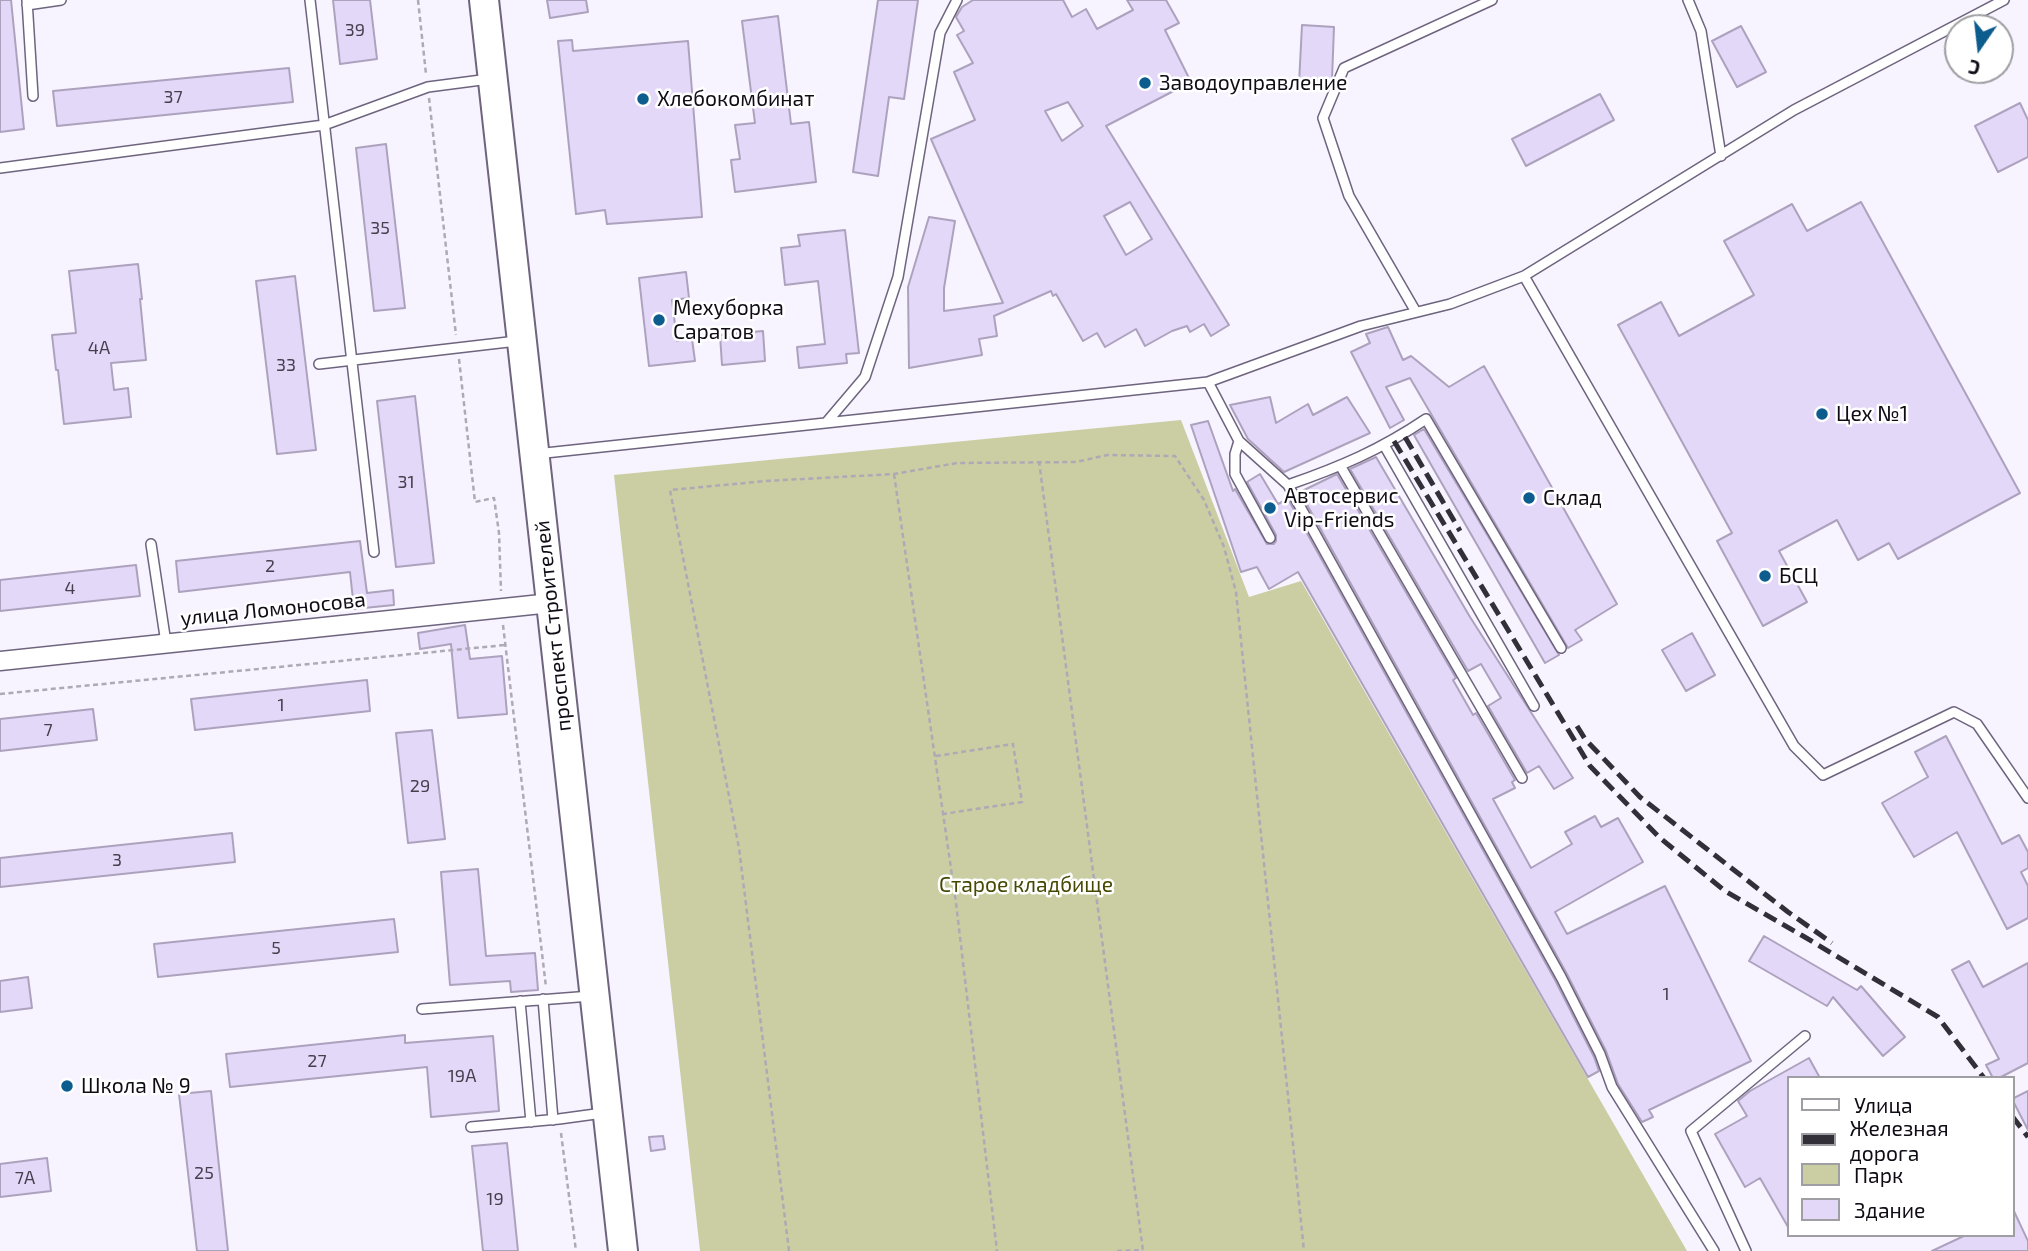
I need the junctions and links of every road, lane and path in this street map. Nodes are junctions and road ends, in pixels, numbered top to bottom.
1 (61, 0) edge
2 (310, 0) edge
3 (424, 0) edge
4 (484, 0) edge
5 (504, 0) edge
6 (957, 0) edge
7 (1493, 0) edge
8 (1688, 0) edge
9 (2004, 0) edge
10 (27, 3) edge
11 (419, 8) dead end
12 (493, 79) junction
13 (33, 96) dead end
14 (324, 125) junction
15 (1721, 156) junction
16 (0, 168) edge
17 (1524, 276) junction
18 (1416, 312) junction
19 (522, 340) junction
20 (352, 360) junction
21 (319, 364) dead end
22 (1209, 382) junction
23 (826, 423) junction
24 (1239, 441) junction
25 (1384, 445) junction
26 (544, 453) junction
27 (1039, 461) junction
28 (1340, 467) junction
29 (894, 474) junction
30 (1288, 485) junction
31 (1270, 538) dead end
32 (151, 544) dead end
33 (374, 552) dead end
34 (551, 603) junction
35 (166, 643) junction
36 (505, 645) dead end
37 (1561, 648) dead end
38 (0, 661) edge
39 (0, 694) edge
40 (1534, 706) dead end
41 (935, 756) junction
42 (1522, 778) dead end
43 (2028, 798) edge
44 (943, 814) junction
45 (595, 996) junction
46 (543, 999) junction
47 (520, 1001) junction
48 (422, 1009) dead end
49 (1805, 1036) dead end
50 (608, 1112) junction
51 (553, 1120) junction
52 (531, 1122) junction
53 (471, 1127) dead end
54 (623, 1251) edge
55 (643, 1251) edge
56 (789, 1251) edge
57 (996, 1251) edge
58 (1117, 1251) edge
59 (1143, 1251) edge
60 (1304, 1251) edge
61 (1714, 1251) edge
62 (1746, 1251) edge

1 - 10 lane
2 - 14 lane
3 - 11 path
4 - 12 main road, проспект Строителей
5 - 26 main road, проспект Строителей
6 - 23 lane
7 - 18 lane
8 - 15 lane
9 - 15 lane
10 - 13 lane
12 - 14 lane
12 - 19 main road, проспект Строителей
14 - 16 lane
14 - 20 lane
15 - 17 lane
17 - 18 lane
17 - 43 lane
18 - 22 lane
19 - 20 lane
19 - 26 main road, проспект Строителей
20 - 21 lane
20 - 33 lane
22 - 23 lane
22 - 24 lane
23 - 26 lane
24 - 30 lane
24 - 31 lane
25 - 28 lane
25 - 37 lane
25 - 40 lane
26 - 34 main road, проспект Строителей
26 - 55 main road, проспект Строителей
27 - 29 path
27 - 59 path
27 - 60 path
28 - 30 lane
28 - 42 lane
29 - 41 path
29 - 56 path
30 - 61 lane
32 - 35 lane
34 - 35 street, улица Ломоносова
34 - 45 main road, проспект Строителей
35 - 38 street, улица Ломоносова
36 - 39 path
41 - 44 path
41 - 44 path
44 - 57 path
45 - 46 lane
45 - 50 main road, проспект Строителей
46 - 47 lane
46 - 51 lane
47 - 48 lane
47 - 52 lane
49 - 62 lane
50 - 51 lane
50 - 54 main road, проспект Строителей
51 - 52 lane
52 - 53 lane
58 - 59 path

